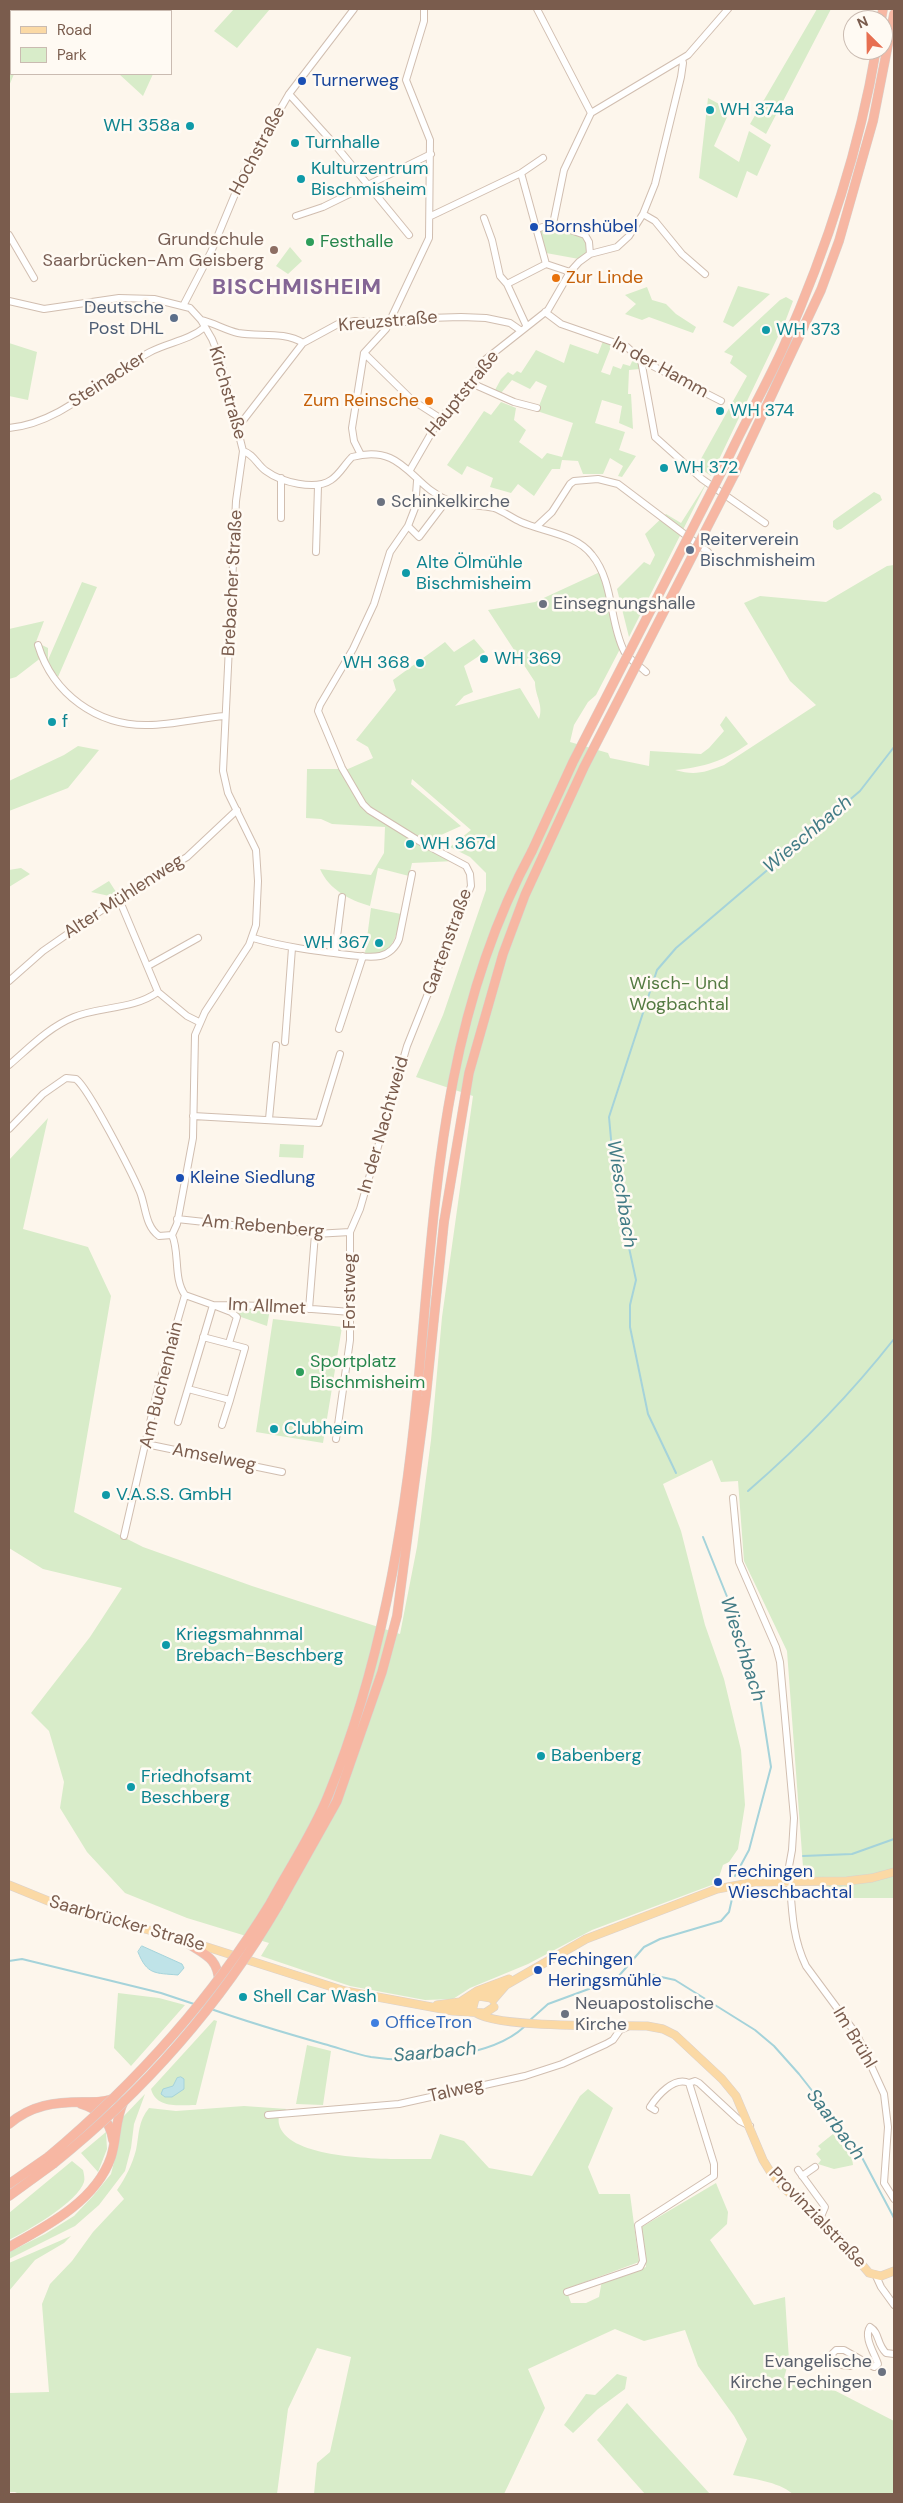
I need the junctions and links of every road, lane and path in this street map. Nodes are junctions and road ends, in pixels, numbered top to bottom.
1 (354, 9) edge
2 (424, 9) edge
3 (537, 9) edge
4 (728, 9) edge
5 (894, 14) edge
6 (682, 59) junction
7 (874, 60) edge
8 (288, 94) junction
9 (591, 113) junction
10 (431, 154) junction
11 (543, 158) dead end
12 (521, 173) junction
13 (367, 185) junction
14 (643, 214) junction
15 (296, 216) dead end
16 (431, 216) junction
17 (484, 218) dead end
18 (553, 224) junction
19 (536, 229) junction
20 (9, 235) edge
21 (409, 235) dead end
22 (590, 254) junction
23 (546, 264) junction
24 (570, 272) junction
25 (705, 274) dead end
26 (34, 278) dead end
27 (507, 284) junction
28 (9, 301) edge
29 (183, 306) junction
30 (545, 312) junction
31 (201, 320) junction
32 (388, 323) junction
33 (526, 325) junction
34 (205, 327) junction
35 (520, 330) junction
36 (303, 343) junction
37 (364, 354) junction
38 (641, 360) junction
39 (471, 383) junction
40 (721, 401) dead end
41 (537, 408) dead end
42 (440, 418) junction
43 (238, 427) junction
44 (9, 428) edge
45 (243, 451) junction
46 (361, 455) junction
47 (410, 470) junction
48 (281, 478) junction
49 (417, 481) junction
50 (318, 486) junction
51 (447, 500) junction
52 (281, 518) dead end
53 (765, 523) dead end
54 (408, 526) junction
55 (536, 527) junction
56 (316, 552) dead end
57 (708, 552) dead end
58 (38, 645) dead end
59 (646, 672) dead end
60 (225, 716) junction
61 (237, 810) junction
62 (412, 874) dead end
63 (342, 897) dead end
64 (119, 899) junction
65 (198, 938) dead end
66 (253, 938) junction
67 (292, 948) junction
68 (335, 953) junction
69 (362, 956) junction
70 (148, 966) junction
71 (9, 981) edge
72 (158, 992) junction
73 (419, 1018) joint
74 (199, 1022) junction
75 (339, 1029) dead end
76 (285, 1042) dead end
77 (276, 1045) dead end
78 (340, 1054) dead end
79 (9, 1065) edge
80 (193, 1116) junction
81 (269, 1119) junction
82 (9, 1129) edge
83 (177, 1220) junction
84 (350, 1232) junction
85 (315, 1234) junction
86 (172, 1235) junction
87 (185, 1295) junction
88 (213, 1304) junction
89 (308, 1309) junction
90 (351, 1312) junction
91 (203, 1337) junction
92 (229, 1343) junction
93 (188, 1388) junction
94 (230, 1400) junction
95 (178, 1422) dead end
96 (222, 1425) dead end
97 (336, 1440) dead end
98 (146, 1444) junction
99 (282, 1472) dead end
100 (732, 1498) dead end
101 (124, 1536) dead end
102 (894, 1872) edge
103 (788, 1883) junction
104 (9, 1885) edge
105 (274, 1904) junction
106 (182, 1939) junction
107 (241, 1958) junction
108 (531, 1969) junction
109 (509, 1979) junction
110 (222, 1982) junction
111 (491, 2001) junction
112 (437, 2005) junction
113 (424, 2006) junction
114 (473, 2007) junction
115 (515, 2022) junction
116 (630, 2025) junction
117 (689, 2083) junction
118 (130, 2089) junction
119 (71, 2102) junction
120 (655, 2110) dead end
121 (268, 2116) dead end
122 (9, 2124) edge
123 (750, 2126) junction
124 (114, 2145) junction
125 (50, 2160) junction
126 (815, 2167) dead end
127 (9, 2184) edge
128 (9, 2196) edge
129 (894, 2199) edge
130 (820, 2219) junction
131 (9, 2247) edge
132 (894, 2271) edge
133 (876, 2276) junction
134 (567, 2292) dead end
135 (894, 2305) edge
136 (894, 2354) edge
137 (850, 2366) dead end

1 - 8 street, Hochstraße
2 - 10 street
3 - 9 street
4 - 6 street
5 - 105 highway, bridge
6 - 9 street
6 - 14 street, Hauptstraße
7 - 105 highway, bridge
8 - 13 street
8 - 29 street, Hochstraße
9 - 18 street
10 - 13 street
10 - 16 street
11 - 12 street
12 - 16 street
12 - 19 street
13 - 15 street
13 - 21 street
14 - 22 street, Hauptstraße
14 - 25 street
16 - 32 street
17 - 27 street
18 - 19 street
18 - 22 street
19 - 23 street
20 - 26 street
22 - 24 street, Hauptstraße
23 - 24 street
23 - 27 street
24 - 30 street, Hauptstraße
27 - 33 street
28 - 29 street
29 - 31 street
30 - 33 street, Hauptstraße
30 - 38 street, In der Hamm
31 - 34 street, Kirchstraße
31 - 36 street
32 - 35 street, Kreuzstraße
32 - 36 street, Kreuzstraße
32 - 37 street
33 - 35 street, Hauptstraße
34 - 43 street, Kirchstraße
34 - 44 street, Steinacker
35 - 39 street, Hauptstraße
36 - 43 street
37 - 42 street
37 - 46 street
38 - 40 street, In der Hamm
38 - 53 street
39 - 41 street
39 - 42 street, Hauptstraße
42 - 47 street, Hauptstraße
43 - 45 street, Kirchstraße
45 - 48 street, Kirchstraße
45 - 60 street, Brebacher Straße
46 - 47 street
46 - 50 street
47 - 49 street
48 - 50 street, Kirchstraße
48 - 52 street
49 - 51 street
49 - 54 street, Gartenstraße
50 - 56 street
51 - 54 street
51 - 55 street
54 - 73 street, Gartenstraße
55 - 57 street
55 - 59 street
58 - 60 street
60 - 61 street, Brebacher Straße
61 - 64 street, Alter Mühlenweg
61 - 66 street, Brebacher Straße
62 - 69 street
63 - 68 street
64 - 70 street
64 - 71 street, Alter Mühlenweg
65 - 70 street
66 - 67 street
66 - 74 street, Brebacher Straße
67 - 68 street
67 - 76 street
68 - 69 street
69 - 75 street
70 - 72 street
72 - 74 street
72 - 79 street
73 - 84 street, In der Nachtweid
74 - 80 street, Brebacher Straße
77 - 81 street
78 - 81 street
80 - 81 street
80 - 83 street, Brebacher Straße
82 - 86 street
83 - 85 street, Am Rebenberg
83 - 86 street, Brebacher Straße
84 - 85 street, Am Rebenberg
84 - 90 street, Forstweg
85 - 89 street
86 - 87 street
87 - 88 street, Im Allmet
87 - 98 street, Am Buchenhain
88 - 89 street, Im Allmet
88 - 91 street
88 - 92 street
89 - 90 street, Im Allmet
90 - 97 street, Forstweg
91 - 92 street
91 - 93 street
92 - 94 street
93 - 94 street
93 - 95 street
94 - 96 street
98 - 99 street, Amselweg
98 - 101 street, Am Buchenhain
100 - 103 street, Im Brühl
102 - 103 main road
103 - 108 main road
103 - 129 street, Im Brühl
104 - 106 main road, Saarbrücker Straße
105 - 125 highway, bridge
106 - 107 main road, Saarbrücker Straße
106 - 110 highway
107 - 110 highway
107 - 113 main road
108 - 109 main road
108 - 111 main road
109 - 111 main road
109 - 112 main road
110 - 118 highway, bridge
111 - 114 main road
111 - 114 main road
111 - 115 main road
112 - 113 main road
112 - 114 main road
113 - 114 main road
114 - 115 main road
115 - 116 main road, Provinzialstraße
116 - 121 street, Talweg
116 - 123 main road, Provinzialstraße
117 - 120 street
117 - 123 street
117 - 134 street
118 - 119 highway
118 - 124 highway
119 - 122 highway
119 - 124 highway
123 - 130 main road, Provinzialstraße
124 - 131 highway
125 - 127 highway
125 - 128 highway
126 - 130 street
130 - 133 main road, Provinzialstraße
132 - 133 main road, Provinzialstraße
133 - 135 street
136 - 137 street

